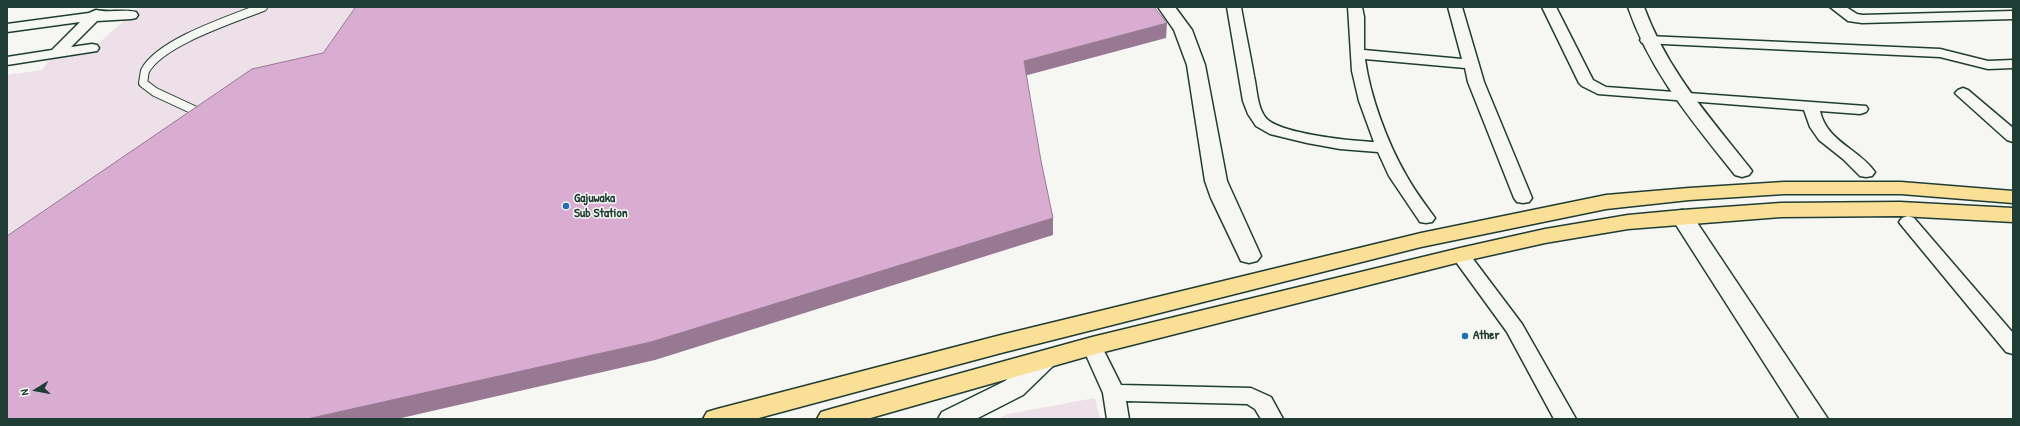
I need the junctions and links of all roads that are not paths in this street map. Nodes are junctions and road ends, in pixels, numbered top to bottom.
1 (105, 7) edge
2 (263, 7) edge
3 (1166, 7) edge
4 (1234, 7) edge
5 (1355, 7) edge
6 (1455, 7) edge
7 (1549, 7) edge
8 (1636, 7) edge
9 (1837, 7) edge
10 (131, 15) dead end
11 (2013, 15) edge
12 (93, 17) junction
13 (7, 28) edge
14 (1648, 40) junction
15 (92, 48) dead end
16 (57, 53) junction
17 (1357, 54) junction
18 (7, 61) edge
19 (1470, 64) junction
20 (2013, 64) edge
21 (1963, 93) dead end
22 (1684, 96) junction
23 (1811, 105) junction
24 (1860, 109) dead end
25 (194, 123) edge
26 (2013, 137) edge
27 (1384, 147) junction
28 (1742, 171) dead end
29 (1866, 172) dead end
30 (2013, 197) edge
31 (1523, 198) dead end
32 (2013, 215) edge
33 (1682, 217) junction
34 (1426, 218) dead end
35 (1908, 222) dead end
36 (1460, 255) junction
37 (1249, 256) dead end
38 (1092, 346) junction
39 (2013, 347) edge
40 (1044, 360) junction
41 (1114, 393) junction
42 (717, 419) edge
43 (831, 419) edge
44 (952, 419) edge
45 (1118, 419) edge
46 (1272, 419) edge
47 (1565, 419) edge
48 (1814, 419) edge

1 - 12 street
2 - 25 lane
3 - 37 street
4 - 27 street
5 - 17 street
6 - 19 street
7 - 22 street
8 - 14 street
9 - 11 street
10 - 12 street
12 - 13 street
12 - 16 street
14 - 20 street
14 - 22 street
15 - 16 street
16 - 18 street
17 - 19 street
17 - 27 street
19 - 31 street
21 - 26 street
22 - 23 street
22 - 28 street
23 - 24 street
23 - 29 street
27 - 34 street
30 - 42 main road
32 - 33 main road
33 - 36 main road
33 - 48 street
35 - 39 street
36 - 38 main road
36 - 47 street
38 - 40 main road
38 - 41 street
40 - 43 main road
40 - 44 street
41 - 45 street
41 - 46 street

